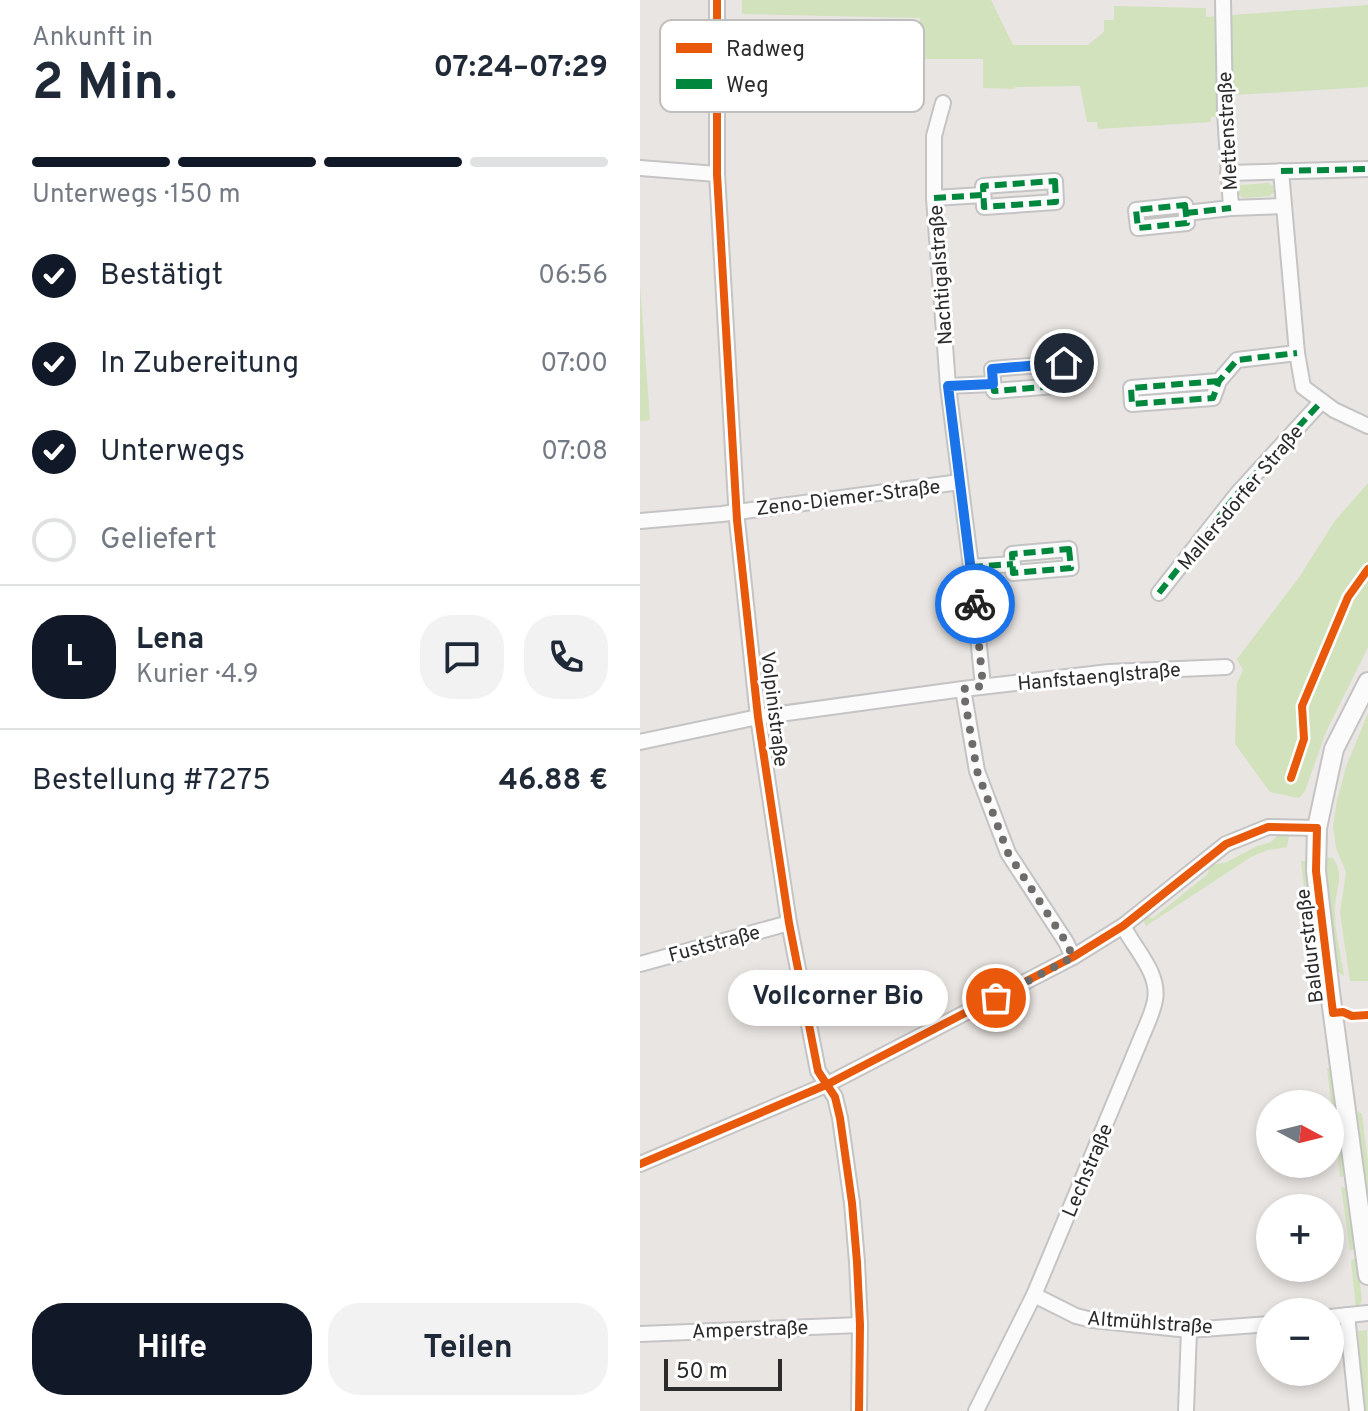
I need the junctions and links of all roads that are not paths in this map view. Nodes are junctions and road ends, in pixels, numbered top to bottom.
1 (1223, 0) edge
2 (943, 103) dead end
3 (717, 112) edge
4 (640, 168) edge
5 (1368, 169) edge
6 (1281, 171) junction
7 (1228, 173) junction
8 (717, 174) junction
9 (983, 195) junction
10 (934, 198) junction
11 (1284, 206) junction
12 (1231, 208) junction
13 (1186, 213) dead end
14 (1297, 353) junction
15 (1219, 381) junction
16 (993, 384) junction
17 (948, 386) junction
18 (1322, 401) junction
19 (1368, 426) edge
20 (960, 482) junction
21 (736, 511) junction
22 (640, 521) edge
23 (1013, 564) dead end
24 (971, 567) junction
25 (1159, 593) dead end
26 (1226, 667) dead end
27 (1368, 682) edge
28 (983, 686) junction
29 (963, 689) junction
30 (758, 717) junction
31 (640, 742) edge
32 (1317, 828) junction
33 (789, 923) junction
34 (1123, 926) junction
35 (1073, 957) junction
36 (640, 964) edge
37 (826, 1085) junction
38 (640, 1164) edge
39 (1368, 1275) edge
40 (1034, 1295) junction
41 (1368, 1313) edge
42 (1344, 1315) edge
43 (1347, 1315) junction
44 (860, 1325) junction
45 (1256, 1325) edge
46 (1189, 1330) junction
47 (640, 1334) edge
48 (859, 1411) edge
49 (976, 1411) edge
50 (1186, 1411) edge
51 (1357, 1411) edge

1 - 7 street, Mettenstraße
2 - 10 street, Nachtigalstraße
3 - 8 street, Volpinistraße
4 - 8 street
5 - 6 street
6 - 7 street
6 - 11 street
7 - 12 street, Mettenstraße
8 - 21 street, Volpinistraße
9 - 9 street
9 - 10 street
10 - 17 street, Nachtigalstraße
11 - 12 street, Mettenstraße
11 - 14 street
12 - 13 street
14 - 15 street
14 - 18 street
15 - 15 street
16 - 16 street
16 - 17 street
17 - 20 street, Nachtigalstraße
18 - 19 street
18 - 25 street, Mallersdorfer Straße
20 - 21 street, Zeno-Diemer-Straße
20 - 24 street, Nachtigalstraße
21 - 22 street, Zeno-Diemer-Straße
21 - 30 street, Volpinistraße
23 - 24 street
24 - 28 street, Nachtigalstraße
26 - 28 street, Hanfstaenglstraße
27 - 32 street, Baldurstraße
28 - 29 street, Hanfstaenglstraße
29 - 30 street, Hanfstaenglstraße
29 - 35 street
30 - 31 street, Hanfstaenglstraße
30 - 33 street, Volpinistraße
32 - 34 street
32 - 39 street, Baldurstraße
33 - 36 street, Fuststraße
33 - 37 street, Volpinistraße
34 - 35 street
34 - 40 street, Lechstraße
35 - 37 street
37 - 38 street
37 - 44 street, Volpinistraße
40 - 46 street, Altmühlstraße
40 - 49 street, Lechstraße
41 - 43 street
42 - 43 street
43 - 51 street
44 - 47 street, Amperstraße
44 - 48 street, Volpinistraße
45 - 46 street, Altmühlstraße
46 - 50 street

